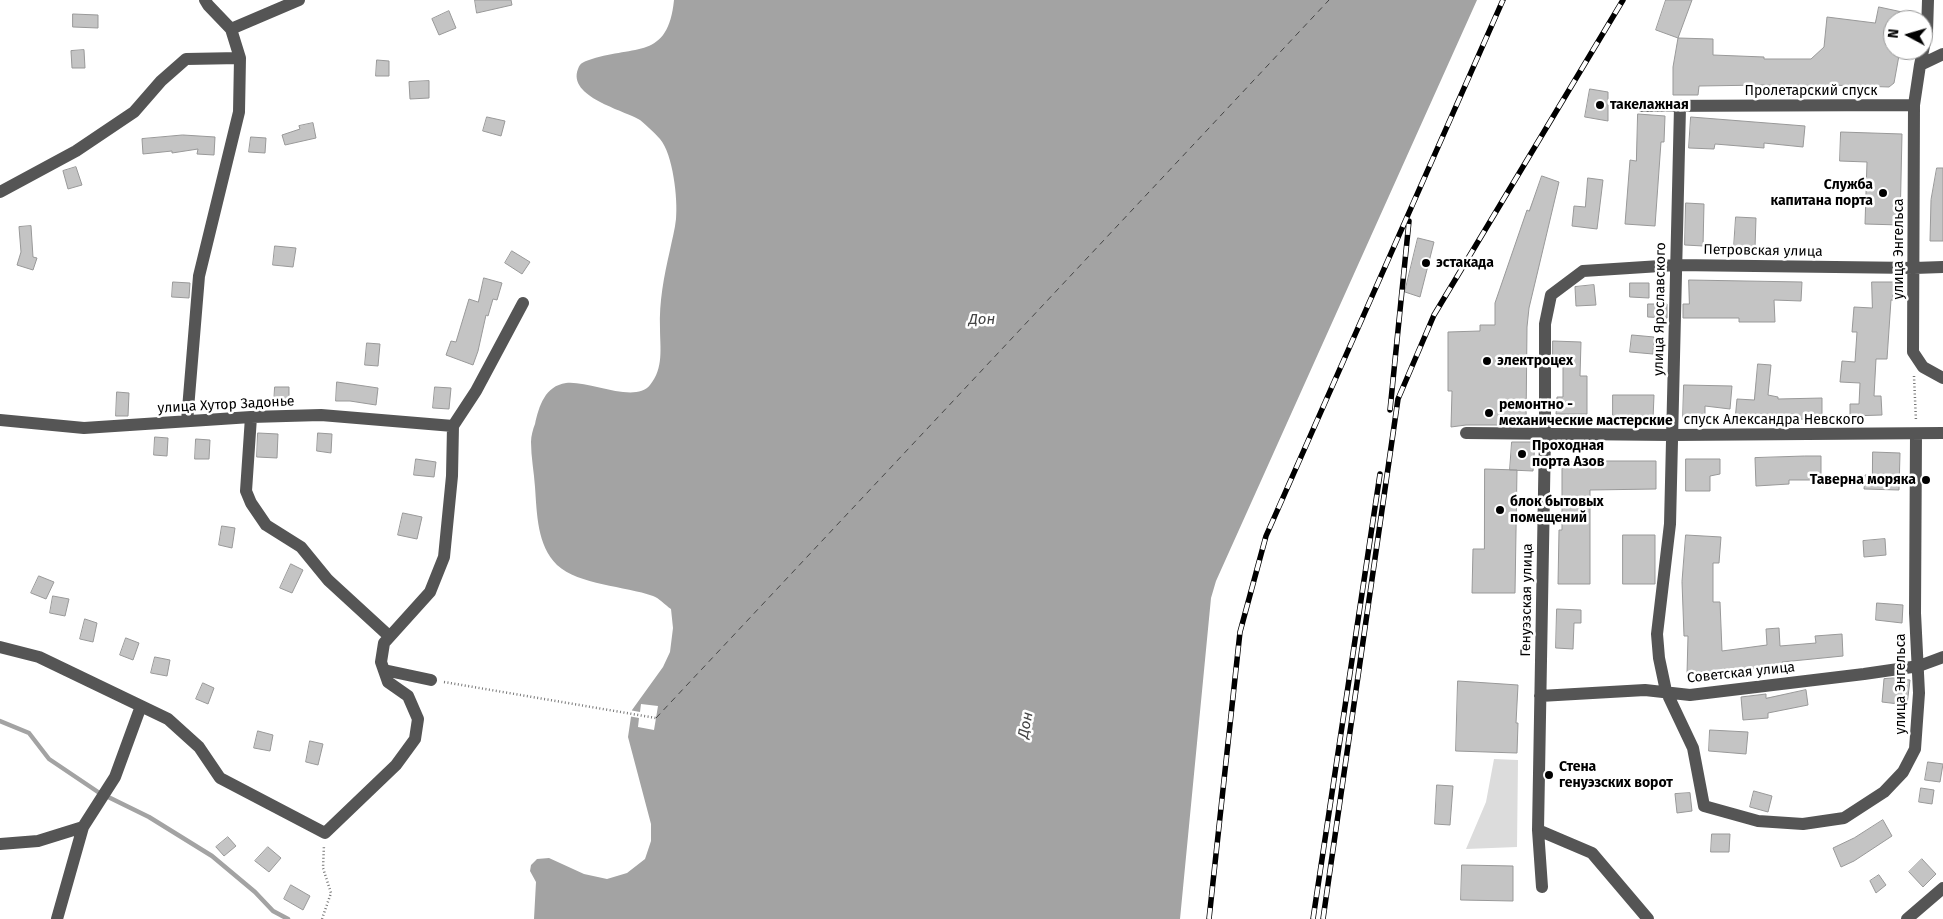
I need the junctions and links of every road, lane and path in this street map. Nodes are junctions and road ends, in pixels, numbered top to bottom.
1 (205, 0) edge
2 (299, 0) edge
3 (1928, 0) edge
4 (232, 29) junction
5 (1943, 54) edge
6 (240, 58) junction
7 (1920, 65) junction
8 (1642, 106) dead end
9 (1914, 106) junction
10 (1680, 107) junction
11 (0, 192) edge
12 (1676, 265) junction
13 (1943, 267) edge
14 (1914, 268) junction
15 (1583, 271) joint
16 (523, 303) dead end
17 (1913, 352) junction
18 (1943, 378) edge
19 (251, 418) junction
20 (1916, 418) dead end
21 (0, 420) edge
22 (188, 422) junction
23 (453, 426) junction
24 (1466, 433) dead end
25 (1943, 433) edge
26 (1916, 434) junction
27 (1545, 435) junction
28 (1672, 435) junction
29 (390, 636) junction
30 (0, 647) edge
31 (1943, 657) edge
32 (1918, 666) junction
33 (384, 670) junction
34 (431, 680) joint
35 (1666, 691) junction
36 (1540, 696) junction
37 (141, 706) junction
38 (656, 718) dead end
39 (83, 827) junction
40 (1538, 830) junction
41 (325, 833) junction
42 (0, 844) edge
43 (1542, 887) dead end
44 (1943, 888) edge
45 (57, 919) edge
46 (322, 919) edge
47 (1648, 919) edge
48 (1907, 919) edge

1 - 4 street
2 - 4 street
3 - 7 street
4 - 6 street
5 - 7 street
6 - 11 street
6 - 22 street
7 - 9 street
8 - 10 street, Пролетарский спуск
9 - 10 street, Пролетарский спуск
9 - 14 street, улица Энгельса
10 - 12 street, улица Ярославского
12 - 14 street, Петровская улица
12 - 15 street, Петровская улица
12 - 28 street, улица Ярославского
13 - 14 street, Петровская улица
14 - 17 street, улица Энгельса
15 - 27 street, Генуэзская улица
16 - 23 street
17 - 18 street
17 - 20 path
19 - 22 street, улица Хутор Задонье
19 - 23 street, улица Хутор Задонье
19 - 29 street
21 - 22 street, улица Хутор Задонье
23 - 29 street
24 - 27 street, спуск Александра Невского
25 - 26 street, спуск Александра Невского
26 - 28 street, спуск Александра Невского
26 - 32 street, улица Энгельса
27 - 28 street, спуск Александра Невского
27 - 36 street, Генуэзская улица
28 - 35 street, улица Ярославского
29 - 33 street
30 - 37 street
31 - 32 street, Советская улица
32 - 35 street, Советская улица
32 - 35 street, улица Энгельса
33 - 34 street
33 - 41 street
34 - 38 path
35 - 36 street, Советская улица
36 - 40 street, Генуэзская улица
37 - 39 street
37 - 41 street
39 - 42 street
39 - 45 street
40 - 43 street, Генуэзская улица
40 - 47 street
41 - 46 path
44 - 48 street

